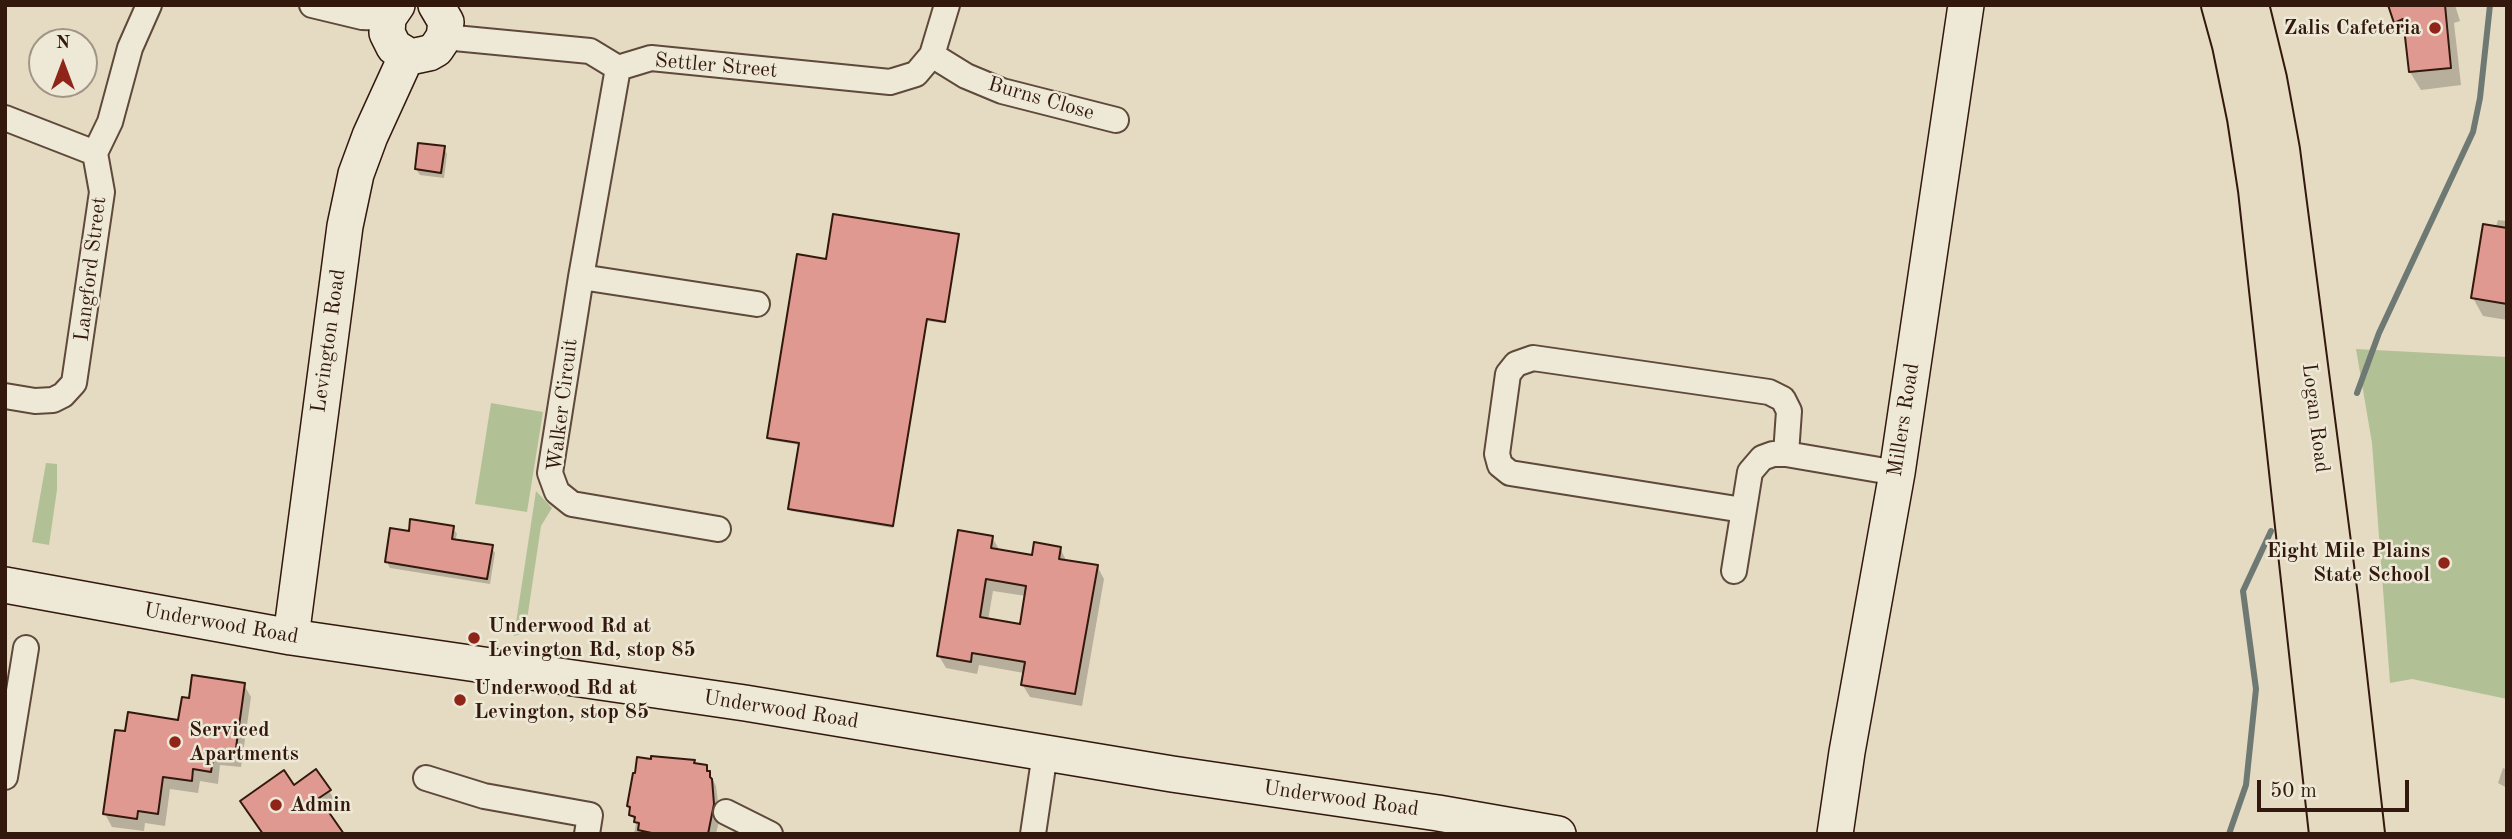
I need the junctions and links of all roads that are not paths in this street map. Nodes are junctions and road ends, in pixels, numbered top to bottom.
1 (149, 5) edge
2 (312, 5) edge
3 (947, 5) edge
4 (1966, 5) edge
5 (2221, 5) edge
6 (2249, 5) edge
7 (392, 12) edge
8 (440, 21) edge
9 (407, 55) junction
10 (932, 55) junction
11 (618, 68) junction
12 (5, 118) edge
13 (1116, 120) dead end
14 (95, 153) junction
15 (581, 277) junction
16 (757, 304) dead end
17 (5, 396) edge
18 (1786, 454) junction
19 (1897, 473) junction
20 (1743, 510) junction
21 (718, 528) dead end
22 (1734, 571) dead end
23 (5, 585) edge
24 (292, 637) junction
25 (26, 648) dead end
26 (10, 709) edge
27 (1045, 753) junction
28 (5, 777) edge
29 (426, 778) dead end
30 (726, 812) dead end
31 (587, 834) edge
32 (770, 834) edge
33 (1033, 834) edge
34 (1558, 834) edge
35 (1835, 834) edge
36 (2329, 834) edge
37 (2365, 834) edge

1 - 14 street
2 - 7 street
3 - 10 street
4 - 19 main road, Millers Road
5 - 36 main road, Logan Road
6 - 37 main road, Logan Road
7 - 9 main road
8 - 9 main road
8 - 11 street
9 - 24 main road, Levington Road
10 - 11 street, Settler Street
10 - 13 street, Burns Close
11 - 15 street, Walker Circuit
12 - 14 street
14 - 17 street, Langford Street
15 - 16 street
15 - 21 street, Walker Circuit
18 - 19 street
18 - 20 street
18 - 20 street
19 - 35 main road, Millers Road
20 - 22 street
23 - 24 main road, Underwood Road
24 - 27 main road, Underwood Road
25 - 26 street
26 - 28 street
27 - 33 street
27 - 34 main road, Underwood Road
29 - 31 street
30 - 32 street

